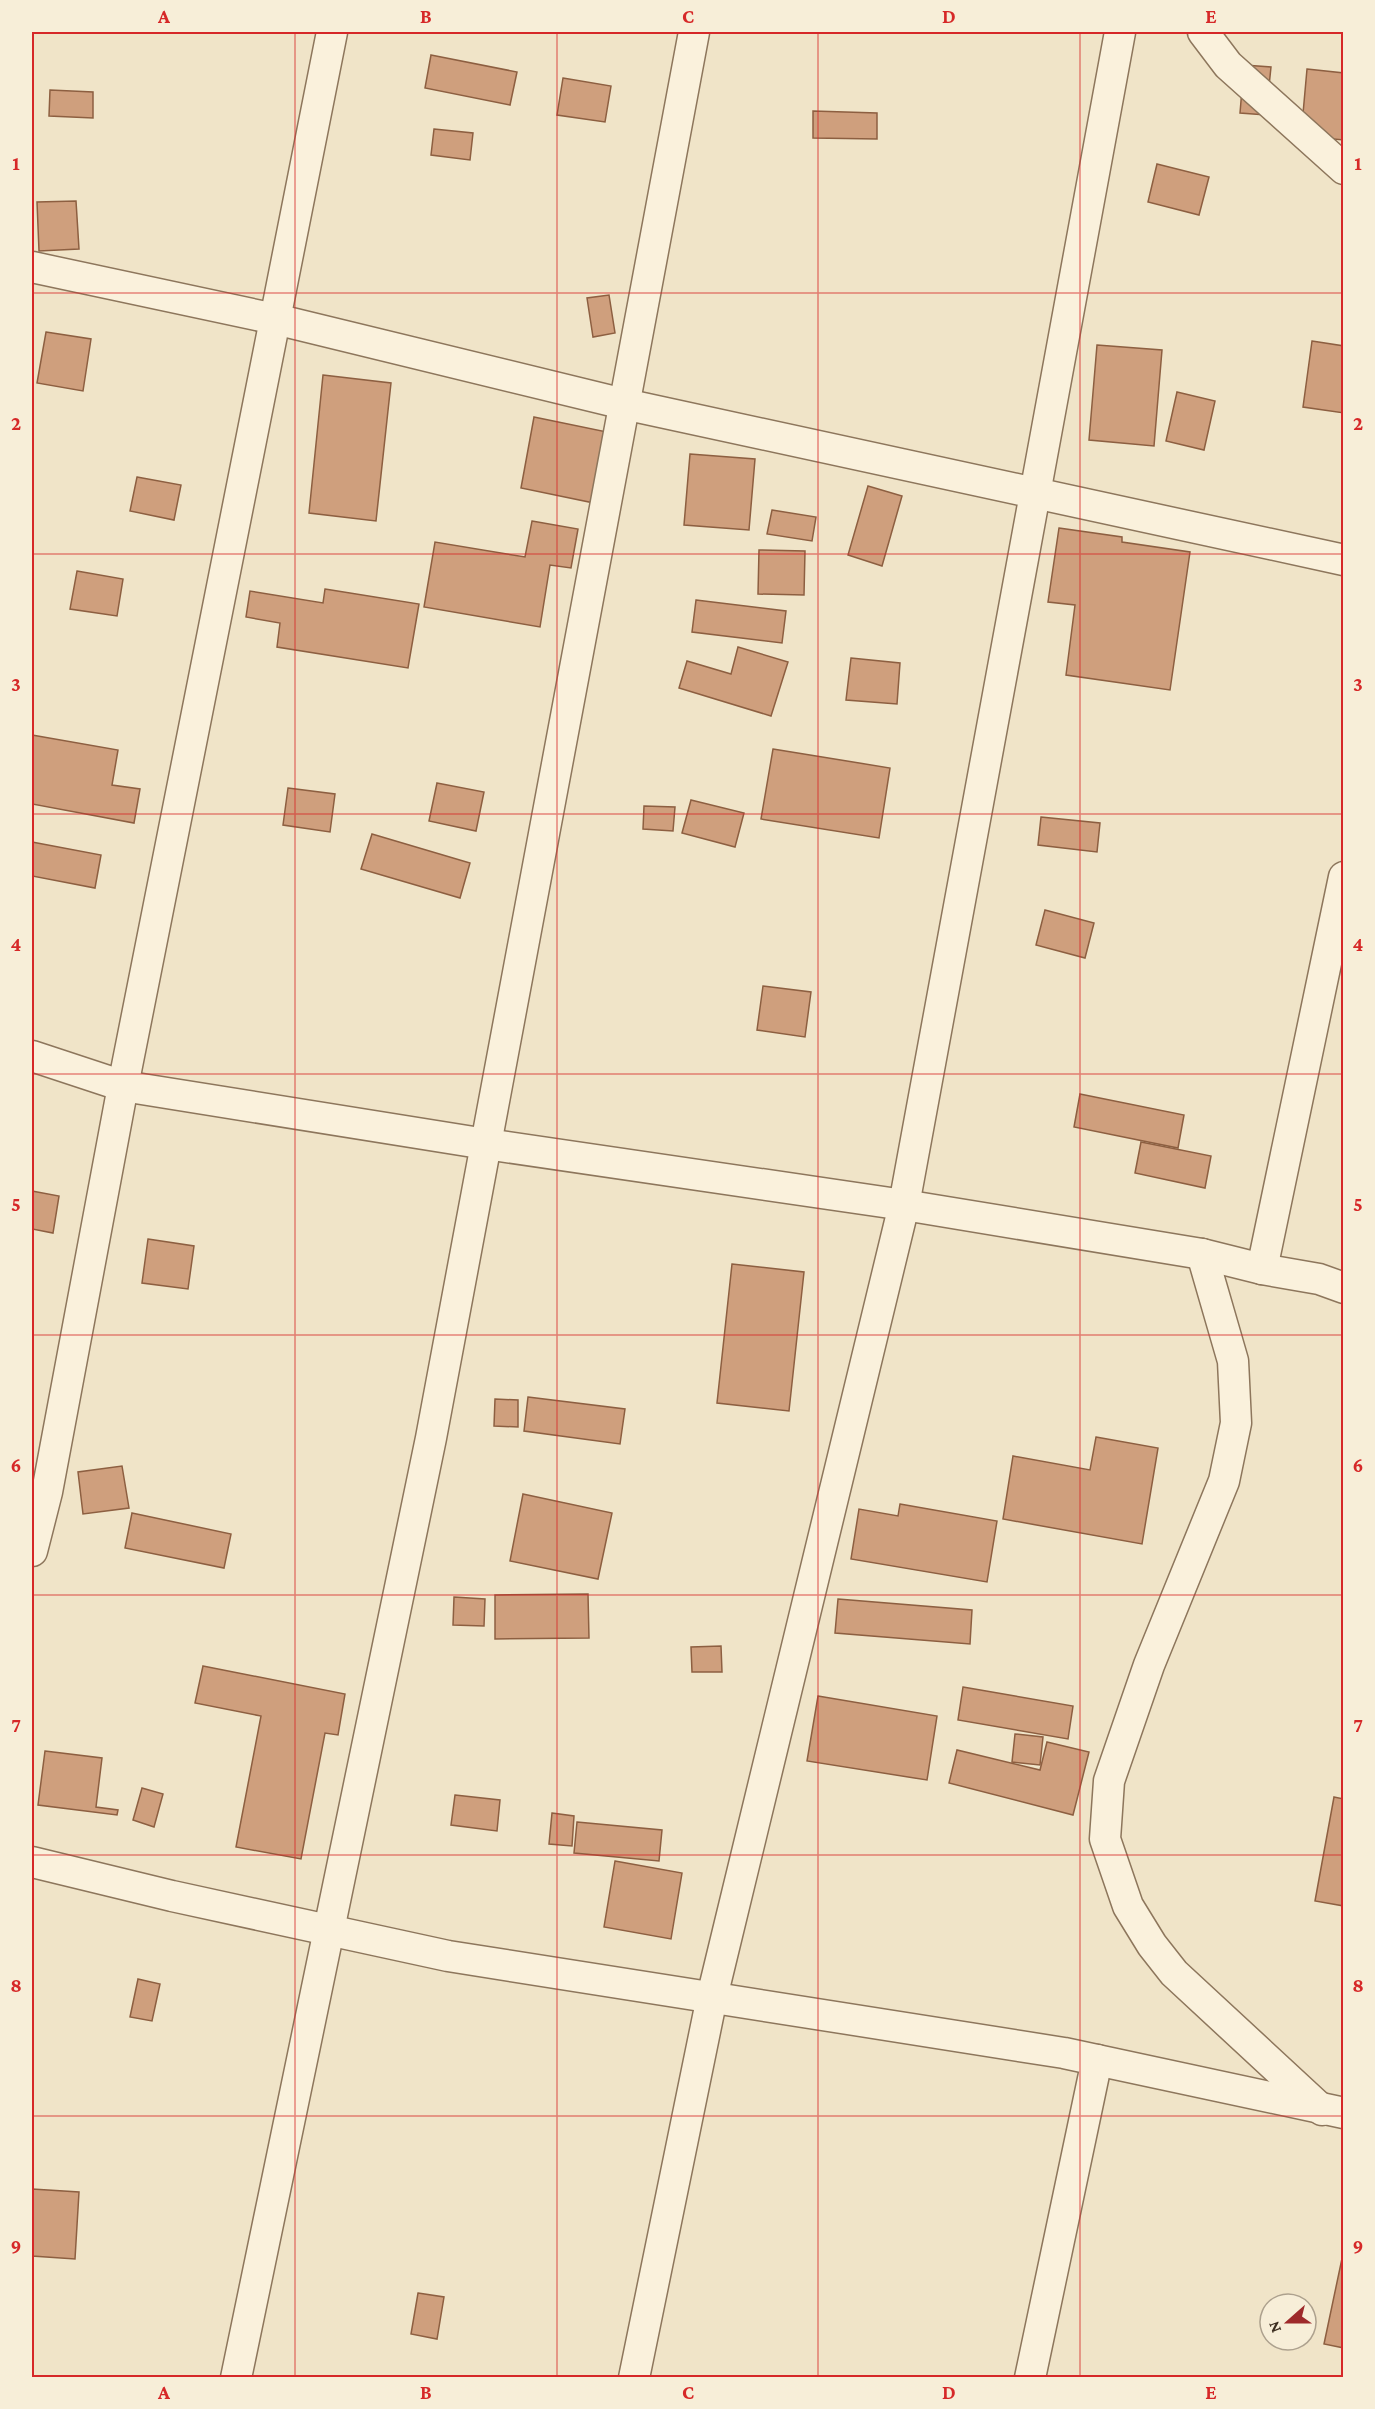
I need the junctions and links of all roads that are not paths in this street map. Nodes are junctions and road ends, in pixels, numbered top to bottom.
1 (332, 32) edge
2 (694, 32) edge
3 (1120, 32) edge
4 (1203, 32) edge
5 (1344, 169) edge
6 (32, 267) edge
7 (275, 319) junction
8 (624, 404) junction
9 (1035, 493) junction
10 (1344, 560) edge
11 (1344, 878) edge
12 (32, 1056) edge
13 (123, 1086) junction
14 (486, 1144) junction
15 (904, 1205) junction
16 (1202, 1254) junction
17 (1262, 1269) junction
18 (1344, 1288) edge
19 (32, 1551) edge
20 (32, 1862) edge
21 (329, 1930) junction
22 (712, 1997) junction
23 (1097, 2060) junction
24 (1333, 2111) edge
25 (236, 2378) edge
26 (634, 2378) edge
27 (1030, 2378) edge

1 - 7 street
2 - 8 street
3 - 9 street
4 - 5 street
6 - 7 street
7 - 8 street
7 - 13 street
8 - 9 street
8 - 14 street
9 - 10 street
9 - 15 street
11 - 17 street
12 - 13 street
13 - 14 street
13 - 19 street
14 - 15 street
14 - 21 street
15 - 16 street
15 - 22 street
16 - 17 street
16 - 24 street
17 - 18 street
20 - 21 street
21 - 22 street
21 - 25 street
22 - 23 street
22 - 26 street
23 - 24 street
23 - 27 street

